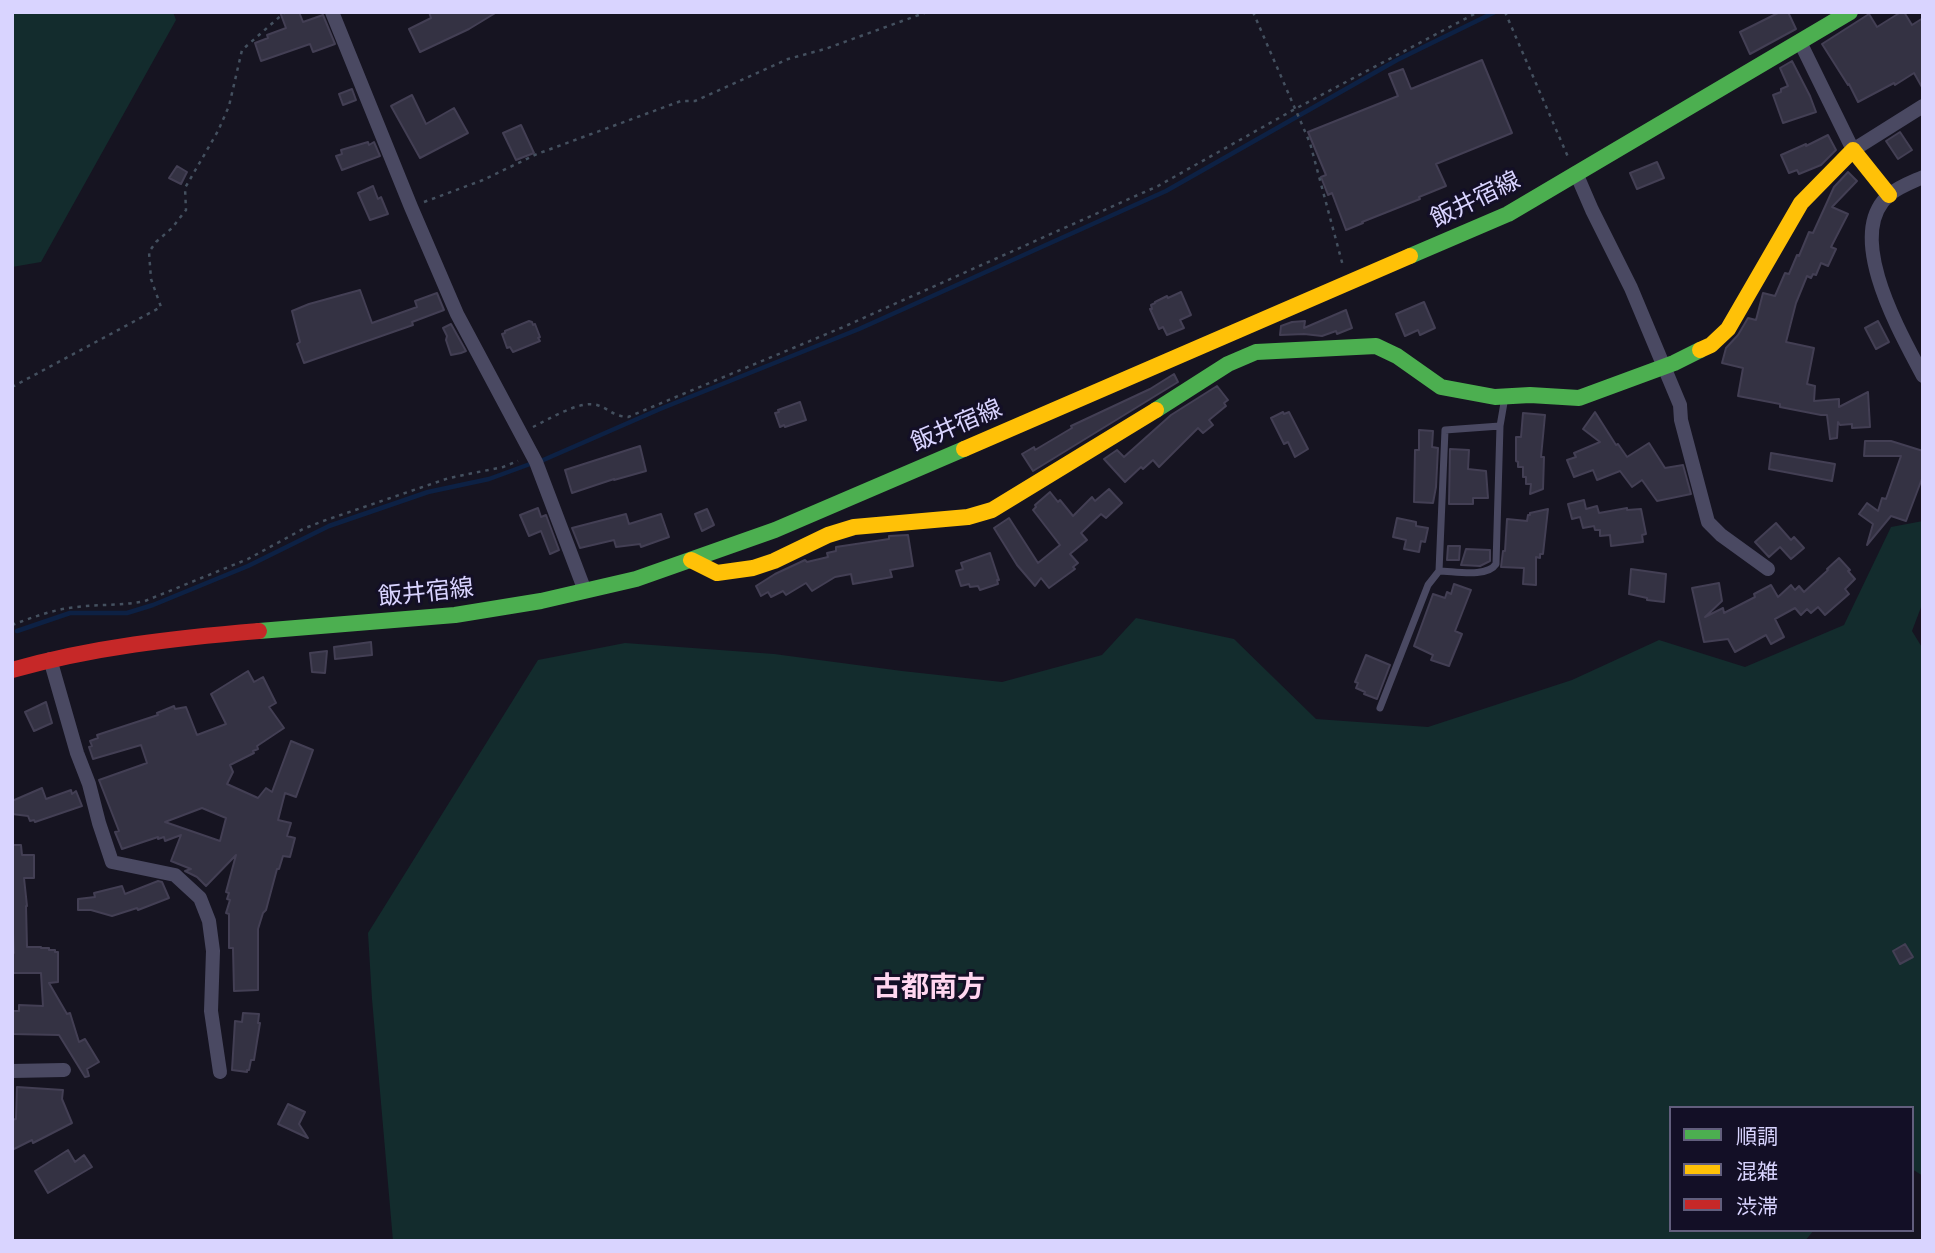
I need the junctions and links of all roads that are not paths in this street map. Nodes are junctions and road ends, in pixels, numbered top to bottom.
1 (332, 12) edge
2 (1850, 12) edge
3 (1801, 42) junction
4 (1923, 106) edge
5 (1853, 150) junction
6 (1576, 173) junction
7 (1923, 177) edge
8 (1889, 195) junction
9 (1664, 367) junction
10 (1923, 376) edge
11 (1506, 397) junction
12 (1500, 425) junction
13 (691, 560) junction
14 (1768, 569) dead end
15 (1439, 571) junction
16 (585, 591) junction
17 (50, 659) junction
18 (12, 670) edge
19 (1380, 708) dead end
20 (64, 1070) dead end
21 (12, 1071) edge
22 (220, 1072) dead end

1 - 16 street
2 - 3 main road, 飯井宿線
3 - 5 street
3 - 6 main road, 飯井宿線
4 - 5 street
5 - 8 main road
5 - 9 main road
6 - 9 street
6 - 13 main road, 飯井宿線
7 - 8 street
8 - 10 street
9 - 11 main road
9 - 14 street
11 - 12 lane
11 - 13 main road
12 - 15 lane
12 - 15 lane
13 - 16 main road, 飯井宿線
15 - 19 lane
16 - 17 main road, 飯井宿線
17 - 18 main road, 飯井宿線
17 - 22 street
20 - 21 street

